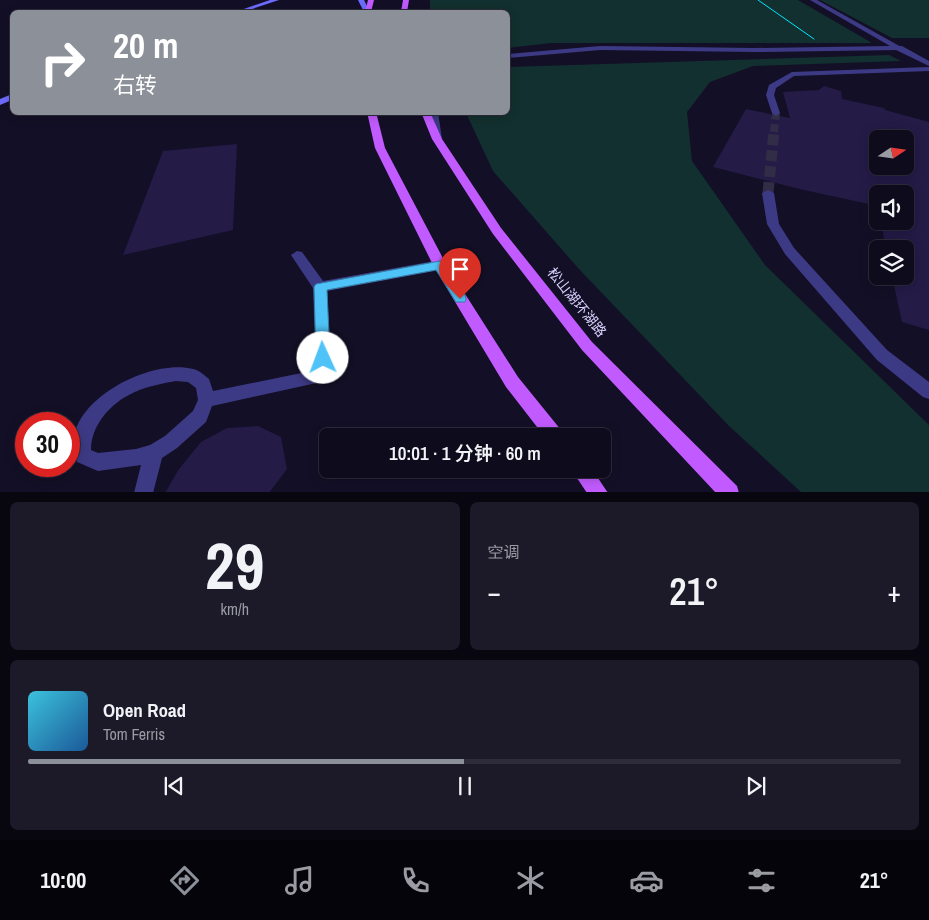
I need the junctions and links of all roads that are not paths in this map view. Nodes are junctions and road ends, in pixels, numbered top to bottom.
1 (275, 0) edge
2 (813, 0) edge
3 (244, 10) edge
4 (899, 48) junction
5 (510, 56) edge
6 (929, 64) edge
7 (929, 68) edge
8 (776, 113) tunnel mouth
9 (372, 115) edge
10 (426, 115) edge
11 (434, 115) edge
12 (436, 139) junction
13 (768, 193) tunnel mouth
14 (297, 256) dead end
15 (440, 266) junction
16 (320, 287) junction
17 (929, 392) edge
18 (206, 400) junction
19 (549, 428) edge
20 (154, 453) junction
21 (587, 478) edge
22 (144, 492) edge
23 (599, 492) edge
24 (730, 492) edge

1 - 3 main road
2 - 4 street
4 - 5 street
4 - 6 street
7 - 8 street
9 - 15 main road
10 - 12 main road, 松山湖环湖路
11 - 12 street
12 - 24 main road, 松山湖环湖路
13 - 17 street
14 - 16 street
15 - 16 street
15 - 19 main road
16 - 18 street
18 - 20 street
18 - 20 street
20 - 22 street
21 - 23 main road

